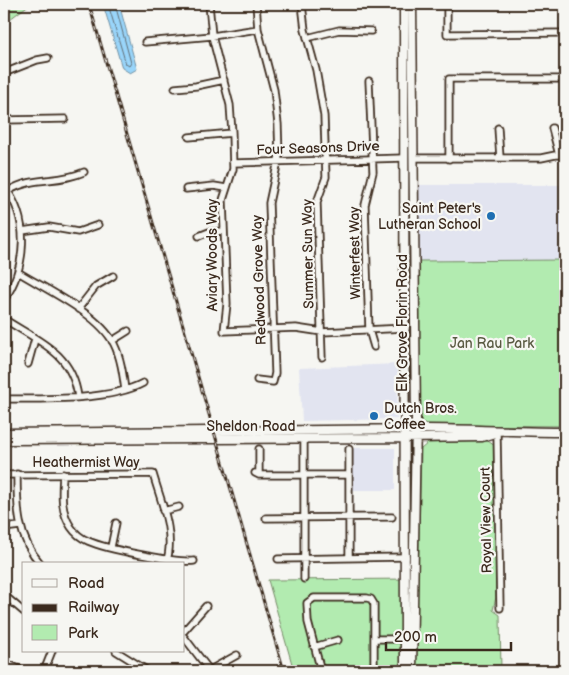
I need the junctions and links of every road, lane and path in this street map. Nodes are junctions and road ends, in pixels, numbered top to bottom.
1 (209, 4) edge
2 (256, 4) edge
3 (302, 4) edge
4 (404, 4) edge
5 (412, 4) edge
6 (447, 4) edge
7 (258, 29) junction
8 (371, 31) dead end
9 (565, 33) edge
10 (212, 36) junction
11 (307, 38) junction
12 (145, 42) dead end
13 (48, 58) dead end
14 (4, 73) edge
15 (565, 79) edge
16 (224, 80) junction
17 (370, 81) dead end
18 (175, 88) dead end
19 (404, 105) junction
20 (66, 118) dead end
21 (4, 120) edge
22 (498, 128) dead end
23 (552, 128) dead end
24 (232, 133) junction
25 (189, 137) dead end
26 (562, 154) edge
27 (372, 158) junction
28 (404, 158) junction
29 (413, 158) junction
30 (449, 158) junction
31 (500, 158) junction
32 (326, 160) junction
33 (278, 162) junction
34 (233, 163) junction
35 (84, 172) dead end
36 (414, 174) junction
37 (226, 188) junction
38 (6, 189) edge
39 (186, 189) dead end
40 (98, 225) dead end
41 (22, 230) junction
42 (224, 231) junction
43 (199, 236) dead end
44 (18, 272) junction
45 (113, 276) dead end
46 (4, 300) edge
47 (78, 310) junction
48 (4, 319) edge
49 (406, 328) junction
50 (274, 329) junction
51 (369, 330) junction
52 (128, 331) dead end
53 (322, 332) junction
54 (35, 339) junction
55 (112, 341) junction
56 (374, 347) dead end
57 (322, 357) dead end
58 (28, 364) dead end
59 (257, 380) dead end
60 (143, 383) dead end
61 (126, 390) junction
62 (78, 397) junction
63 (4, 399) edge
64 (404, 429) junction
65 (415, 429) junction
66 (325, 431) junction
67 (497, 432) junction
68 (565, 432) edge
69 (4, 433) edge
70 (404, 438) junction
71 (415, 438) junction
72 (288, 439) junction
73 (304, 439) junction
74 (4, 440) edge
75 (349, 449) dead end
76 (259, 450) dead end
77 (4, 474) edge
78 (17, 474) junction
79 (63, 474) junction
80 (304, 475) junction
81 (349, 475) junction
82 (179, 507) dead end
83 (163, 511) junction
84 (392, 516) dead end
85 (304, 517) junction
86 (349, 517) junction
87 (266, 518) dead end
88 (116, 523) dead end
89 (20, 526) junction
90 (4, 528) edge
91 (111, 547) junction
92 (406, 557) junction
93 (349, 558) junction
94 (278, 559) dead end
95 (304, 559) junction
96 (167, 561) edge
97 (194, 561) dead end
98 (39, 562) edge
99 (414, 568) junction
100 (304, 579) dead end
101 (4, 595) edge
102 (206, 606) dead end
103 (500, 608) dead end
104 (22, 610) edge
105 (185, 630) edge
106 (185, 637) edge
107 (374, 639) junction
108 (405, 639) junction
109 (338, 640) dead end
110 (314, 647) junction
111 (52, 652) edge
112 (125, 653) edge
113 (237, 655) dead end
114 (4, 662) edge
115 (23, 671) edge
116 (44, 671) edge
117 (148, 671) edge
118 (210, 671) edge
119 (321, 671) edge
120 (374, 671) edge
121 (405, 671) edge
122 (412, 671) edge

1 - 10 street, Aviary Woods Way
2 - 7 street, Redwood Grove Way
3 - 11 street, Summer Sun Way
4 - 19 main road, Elk Grove Florin Road
5 - 29 main road, Elk Grove Florin Road
6 - 9 street
7 - 10 street
7 - 33 street, Redwood Grove Way
8 - 11 street
10 - 12 street
10 - 16 street, Aviary Woods Way
11 - 32 street, Summer Sun Way
13 - 14 street
15 - 30 street
16 - 18 street
16 - 24 street, Aviary Woods Way
17 - 27 street, Winterfest Way
19 - 28 main road, Elk Grove Florin Road
19 - 29 main road
20 - 21 street
22 - 31 street
23 - 26 street
24 - 25 street
24 - 34 street, Aviary Woods Way
26 - 31 street
27 - 28 street, Four Seasons Drive
27 - 32 street, Four Seasons Drive
27 - 51 street, Winterfest Way
28 - 36 main road
28 - 49 main road, Elk Grove Florin Road
29 - 30 street
29 - 36 main road, Elk Grove Florin Road
30 - 31 street
32 - 33 street, Four Seasons Drive
32 - 53 street, Summer Sun Way
33 - 34 street, Four Seasons Drive
33 - 50 street, Redwood Grove Way
34 - 37 street, Aviary Woods Way
35 - 38 street
36 - 65 main road, Elk Grove Florin Road
37 - 39 street
37 - 42 street, Aviary Woods Way
38 - 41 street
40 - 41 street
41 - 44 street
42 - 43 street
42 - 50 street, Aviary Woods Way
44 - 46 street
44 - 47 street
45 - 47 street
47 - 55 street
48 - 54 street
49 - 51 street
49 - 64 main road, Elk Grove Florin Road
50 - 53 street
50 - 59 street, Redwood Grove Way
51 - 53 street
51 - 56 street, Winterfest Way
52 - 55 street
53 - 57 street, Summer Sun Way
54 - 58 street
54 - 62 street
55 - 61 street
60 - 61 street
61 - 62 street
62 - 63 street
64 - 65 main road, Sheldon Road
64 - 66 main road, Sheldon Road
64 - 70 main road, Elk Grove Florin Road
65 - 67 main road, Sheldon Road
65 - 71 main road, Elk Grove Florin Road
66 - 69 main road, Sheldon Road
66 - 72 main road
67 - 68 main road, Sheldon Road
67 - 71 main road, Sheldon Road
67 - 103 street, Royal View Court
70 - 71 main road, Sheldon Road
70 - 73 main road, Sheldon Road
70 - 92 main road, Elk Grove Florin Road
71 - 99 main road, Elk Grove Florin Road
72 - 73 main road, Sheldon Road
72 - 74 main road, Sheldon Road
73 - 80 street
75 - 81 street
76 - 80 street
77 - 78 street, Heathermist Way
78 - 79 street, Heathermist Way
78 - 89 street
79 - 83 street, Heathermist Way
79 - 91 street
80 - 81 street
80 - 85 street
81 - 86 street
82 - 83 street
83 - 96 street, Heathermist Way
84 - 86 street
85 - 86 street
85 - 87 street
85 - 95 street
86 - 93 street
88 - 91 street
89 - 90 street
89 - 98 street
91 - 96 street
92 - 93 street
92 - 99 main road
92 - 108 main road, Elk Grove Florin Road
93 - 95 street
94 - 95 street
95 - 100 street
96 - 97 street
99 - 122 main road, Elk Grove Florin Road
101 - 104 street
102 - 105 street
106 - 118 street
107 - 108 street
107 - 110 street
107 - 120 street
108 - 121 main road, Elk Grove Florin Road
109 - 110 street
110 - 119 street
111 - 116 street
112 - 117 street
113 - 118 street
114 - 115 street

